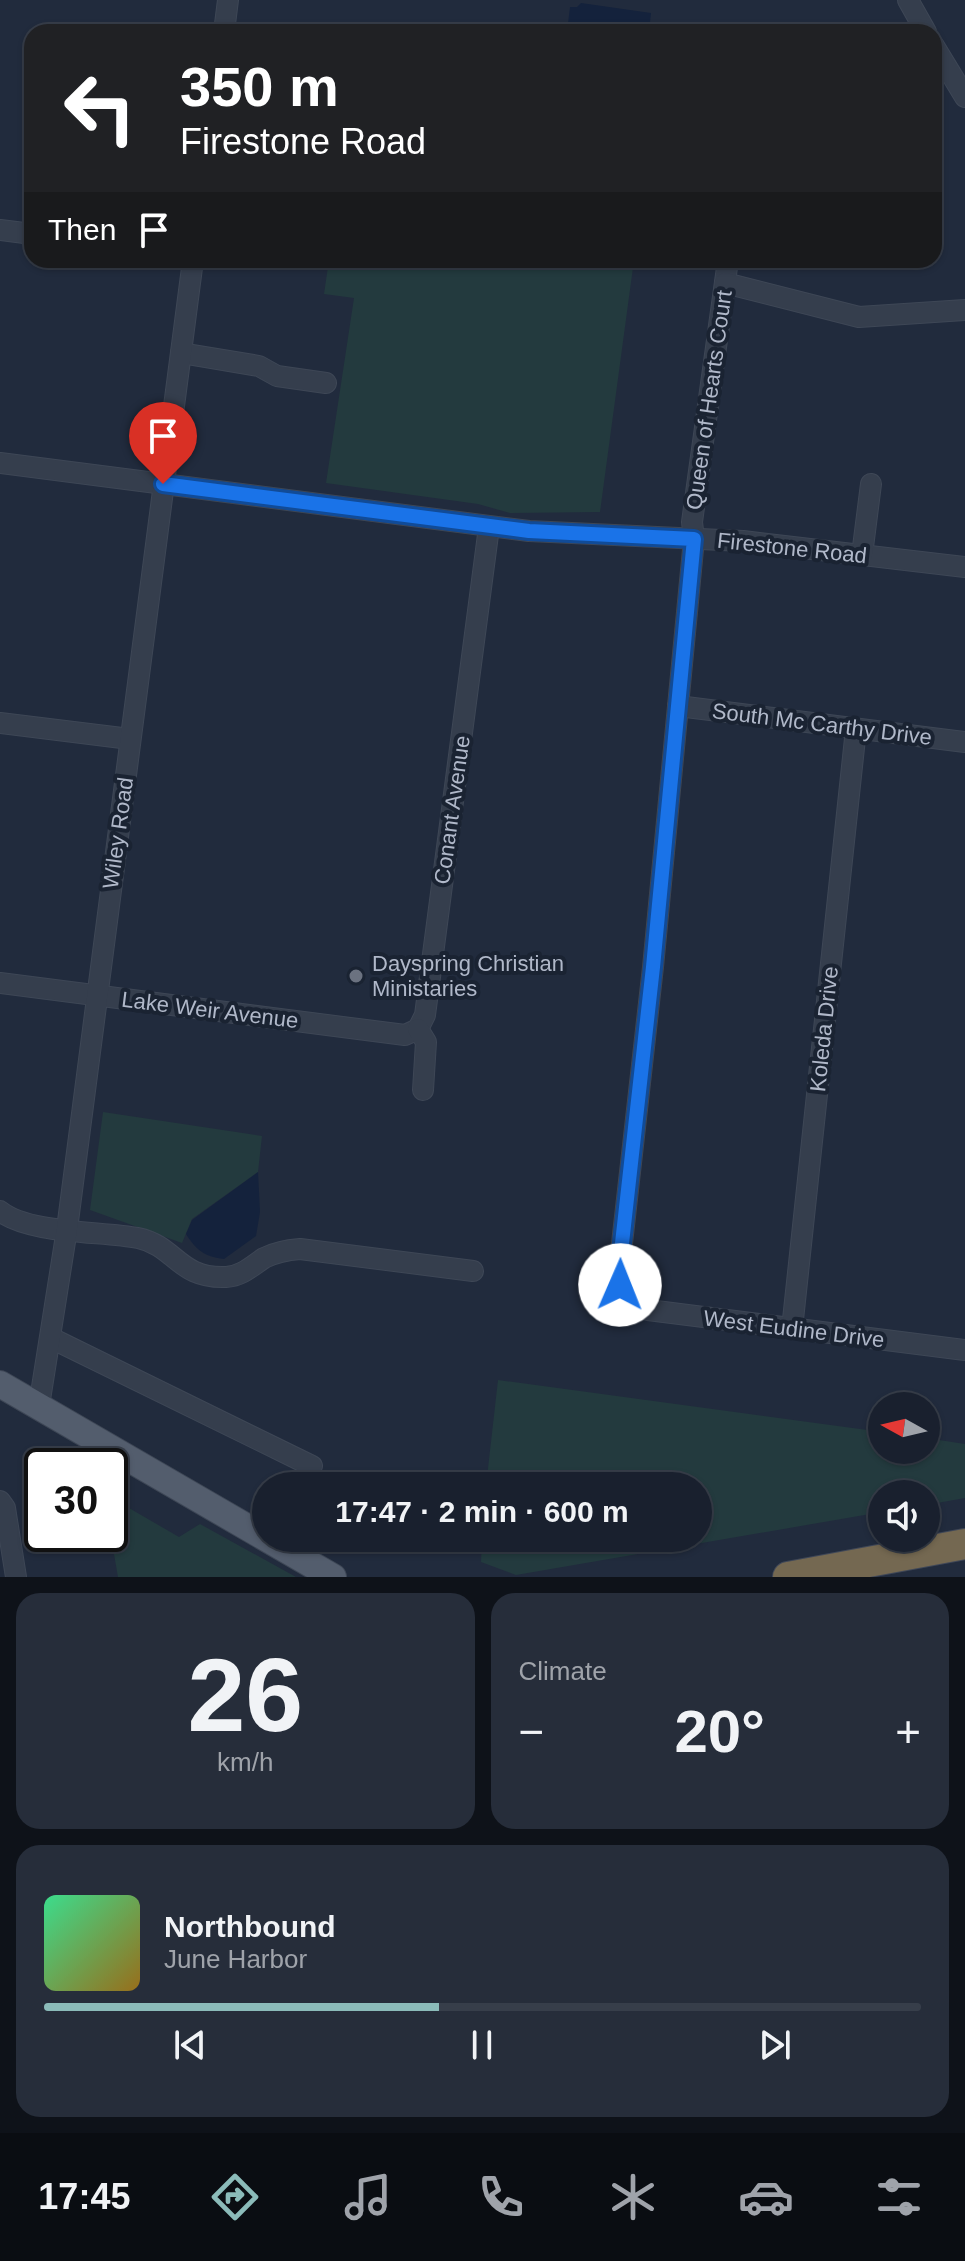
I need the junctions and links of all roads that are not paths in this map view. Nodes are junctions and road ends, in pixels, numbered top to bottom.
1 (228, 0) edge
2 (908, 0) edge
3 (225, 24) edge
4 (922, 24) edge
5 (942, 59) edge
6 (965, 97) edge
7 (0, 230) edge
8 (24, 233) edge
9 (192, 268) edge
10 (727, 268) edge
11 (725, 283) junction
12 (965, 310) edge
13 (181, 353) junction
14 (326, 383) dead end
15 (0, 463) edge
16 (163, 484) junction
17 (871, 484) dead end
18 (489, 527) junction
19 (694, 539) junction
20 (862, 555) junction
21 (965, 567) edge
22 (678, 706) junction
23 (0, 723) edge
24 (856, 729) junction
25 (130, 739) junction
26 (965, 742) edge
27 (0, 983) edge
28 (96, 996) junction
29 (418, 1029) junction
30 (423, 1090) dead end
31 (0, 1211) edge
32 (67, 1229) junction
33 (473, 1271) dead end
34 (626, 1297) joint
35 (792, 1329) junction
36 (51, 1338) junction
37 (965, 1350) edge
38 (0, 1384) edge
39 (39, 1406) junction
40 (312, 1466) dead end
41 (0, 1501) edge
42 (965, 1544) edge
43 (16, 1577) edge
44 (333, 1577) edge
45 (788, 1577) edge

1 - 3 street
2 - 4 street
5 - 6 street
7 - 8 street
9 - 13 street, Wiley Road
10 - 11 street, Queen of Hearts Court
11 - 12 street
11 - 19 street, Queen of Hearts Court
13 - 14 street
13 - 16 street, Wiley Road
15 - 16 street, Firestone Road
16 - 18 street, Firestone Road
16 - 25 street, Wiley Road
17 - 20 street
18 - 19 street, Firestone Road
18 - 29 street, Conant Avenue
19 - 20 street, Firestone Road
19 - 22 street, Queen of Hearts Court
20 - 21 street, Firestone Road
22 - 24 street, South Mc Carthy Drive
22 - 34 street, Queen of Hearts Court
23 - 25 street
24 - 26 street, South Mc Carthy Drive
24 - 35 street, Koleda Drive
25 - 28 street, Wiley Road
27 - 28 street, Lake Weir Avenue
28 - 29 street, Lake Weir Avenue
28 - 32 street, Wiley Road
29 - 30 street, Conant Avenue
31 - 32 street
32 - 33 street
32 - 36 street, Wiley Road
34 - 35 street, West Eudine Drive
35 - 37 street, West Eudine Drive
36 - 39 street, Wiley Road
36 - 40 street
38 - 39 main road
39 - 44 main road
41 - 43 street
42 - 45 highway

